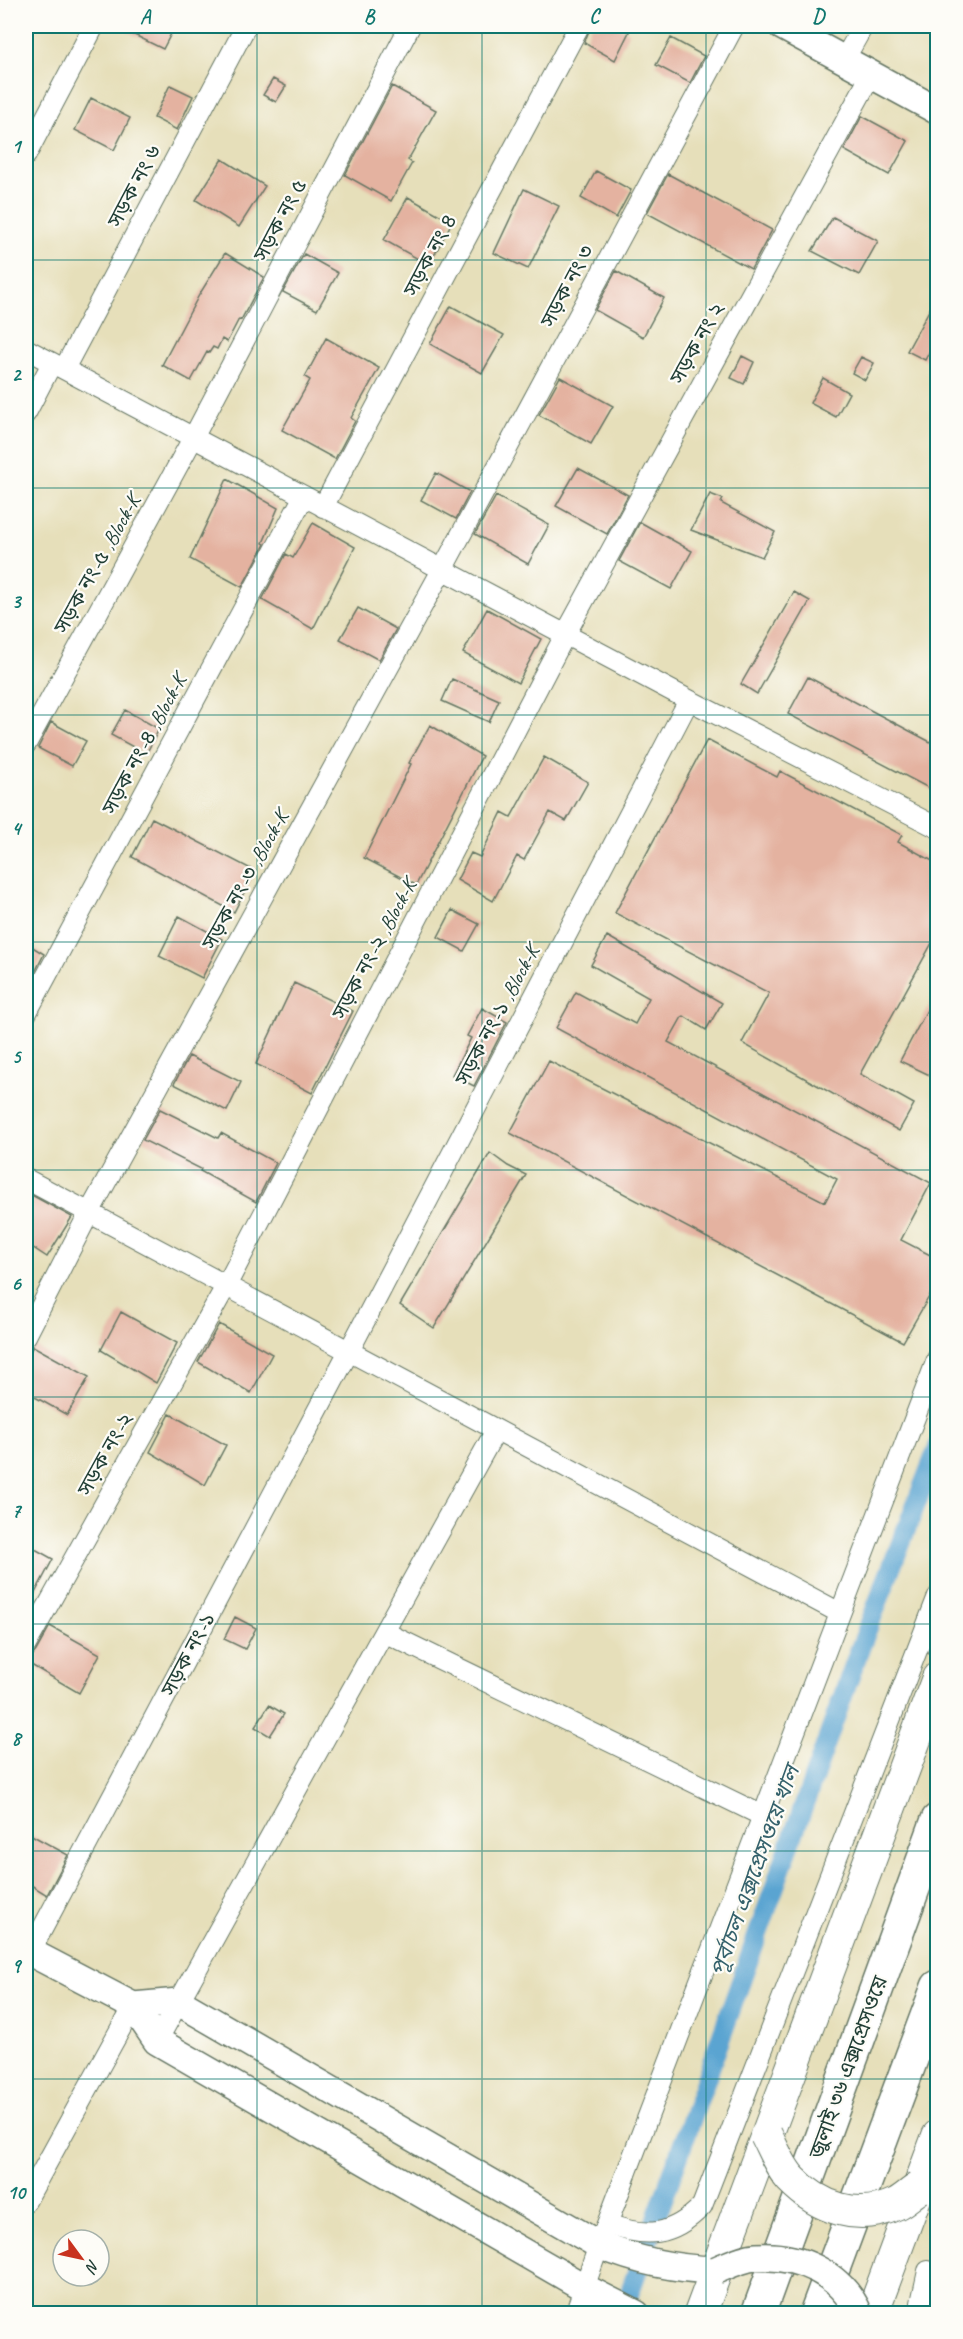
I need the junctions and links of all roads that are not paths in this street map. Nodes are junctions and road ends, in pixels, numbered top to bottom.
1 (94, 26) edge
2 (246, 26) edge
3 (410, 26) edge
4 (579, 26) edge
5 (734, 26) edge
6 (782, 26) edge
7 (863, 26) edge
8 (844, 60) junction
9 (871, 75) junction
10 (938, 111) edge
11 (26, 155) edge
12 (26, 349) edge
13 (58, 366) junction
14 (26, 413) edge
15 (193, 438) junction
16 (304, 496) junction
17 (323, 507) junction
18 (442, 570) junction
19 (566, 635) junction
20 (689, 700) junction
21 (26, 744) edge
22 (938, 828) edge
23 (26, 1014) edge
24 (26, 1179) edge
25 (89, 1213) junction
26 (226, 1286) junction
27 (26, 1336) edge
28 (349, 1351) junction
29 (938, 1357) edge
30 (496, 1430) junction
31 (938, 1596) edge
32 (840, 1613) junction
33 (384, 1632) junction
34 (26, 1645) edge
35 (938, 1678) edge
36 (763, 1816) junction
37 (938, 1820) edge
38 (28, 1951) edge
39 (938, 1987) edge
40 (179, 2002) junction
41 (133, 2007) junction
42 (157, 2041) junction
43 (766, 2135) junction
44 (938, 2136) edge
45 (919, 2188) junction
46 (26, 2201) edge
47 (603, 2234) junction
48 (716, 2270) junction
49 (928, 2271) dead end
50 (585, 2288) junction
51 (575, 2313) edge
52 (636, 2313) edge
53 (700, 2313) edge
54 (758, 2313) edge
55 (816, 2313) edge
56 (859, 2313) edge
57 (872, 2313) edge
58 (925, 2313) edge

1 - 11 street
2 - 13 street, সড়ক নং ৬
3 - 15 street, সড়ক নং ৫
4 - 17 street, সড়ক নং ৪
5 - 18 street, সড়ক নং ৩
6 - 8 street
7 - 8 street
8 - 9 street
9 - 10 street
9 - 19 street, সড়ক নং ২
12 - 13 street
13 - 14 street, সড়ক নং ৬
13 - 15 street
15 - 16 street
15 - 21 street, সড়ক নং-৫ ,Block-K
16 - 17 street
16 - 23 street, সড়ক নং-৪ ,Block-K
17 - 18 street
18 - 19 street
18 - 25 street, সড়ক নং-৩ ,Block-K
19 - 20 street
19 - 26 street, সড়ক নং-২ ,Block-K
20 - 22 street
20 - 28 street, সড়ক নং-১ ,Block-K
24 - 25 street
25 - 26 street
25 - 27 street, সড়ক নং-৩ ,Block-K
26 - 28 street
26 - 34 street, সড়ক নং-২
28 - 30 street
28 - 38 street, সড়ক নং-১
29 - 32 street
30 - 32 street
30 - 33 street
31 - 47 street
32 - 36 street
33 - 36 street
33 - 40 street
35 - 43 main road
36 - 47 street
37 - 54 highway, জুলাই ৩৬ এক্সপ্রেসওয়ে
38 - 41 street
39 - 55 highway
40 - 41 street
40 - 42 street
40 - 47 street
41 - 42 street
41 - 46 street
42 - 50 street
43 - 45 main road, bridge
43 - 48 main road
44 - 45 main road
45 - 57 main road
47 - 48 street
47 - 50 street
48 - 53 main road
48 - 56 street, bridge
49 - 58 street
50 - 51 street
50 - 52 street

